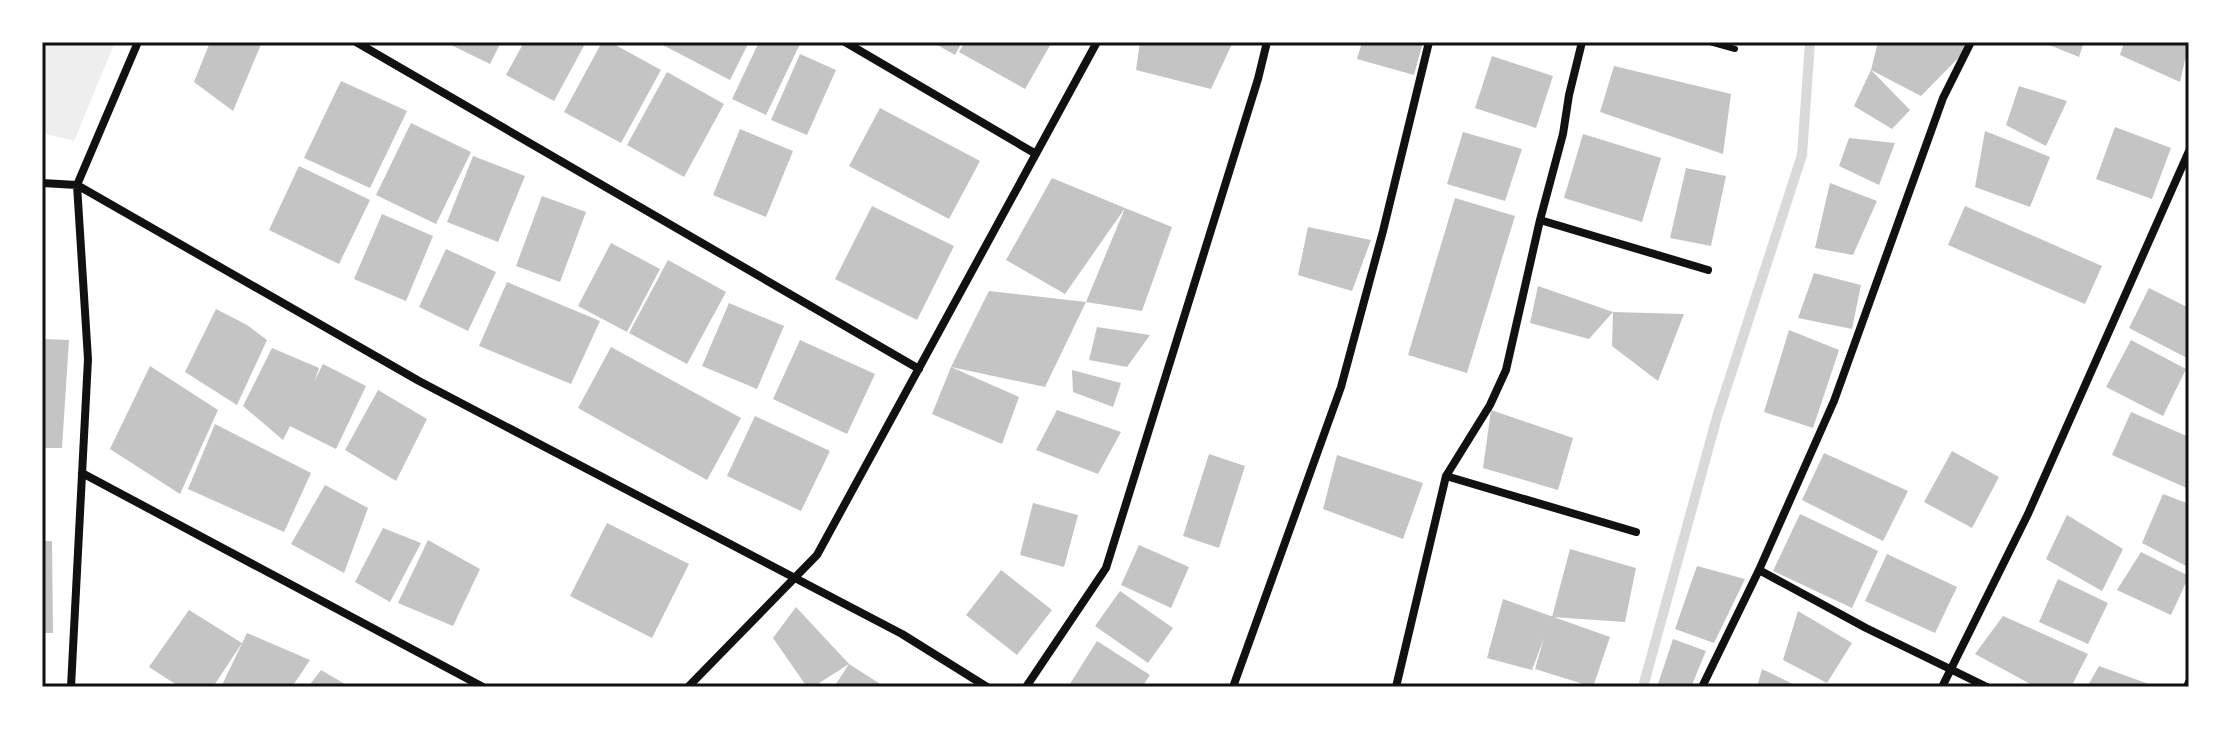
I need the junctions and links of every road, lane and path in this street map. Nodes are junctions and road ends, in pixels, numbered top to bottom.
1 (138, 42) edge
2 (356, 42) edge
3 (845, 42) edge
4 (1097, 42) edge
5 (1267, 42) edge
6 (1429, 42) edge
7 (1582, 42) edge
8 (1710, 42) edge
9 (1971, 42) edge
10 (1735, 49) dead end
11 (2189, 151) edge
12 (1036, 154) junction
13 (42, 183) edge
14 (77, 185) junction
15 (1540, 220) junction
16 (1708, 270) dead end
17 (919, 369) junction
18 (82, 473) junction
19 (1446, 476) junction
20 (1636, 532) dead end
21 (1759, 570) junction
22 (794, 578) junction
23 (1950, 671) junction
24 (71, 687) edge
25 (483, 687) edge
26 (688, 687) edge
27 (987, 687) edge
28 (1026, 687) edge
29 (1233, 687) edge
30 (1396, 687) edge
31 (1702, 687) edge
32 (1942, 687) edge
33 (1987, 687) edge

1 - 14 street
2 - 17 street
3 - 12 street
4 - 12 street
5 - 28 street
6 - 29 street
7 - 15 street
8 - 10 lane
9 - 21 street
11 - 23 street
12 - 17 street
13 - 14 street
14 - 18 street
14 - 22 street
15 - 16 street
15 - 19 street
17 - 22 street
18 - 24 street
18 - 25 street
19 - 20 street
19 - 30 street
21 - 23 street
21 - 31 street
22 - 26 street
22 - 27 street
23 - 32 street
23 - 33 street

